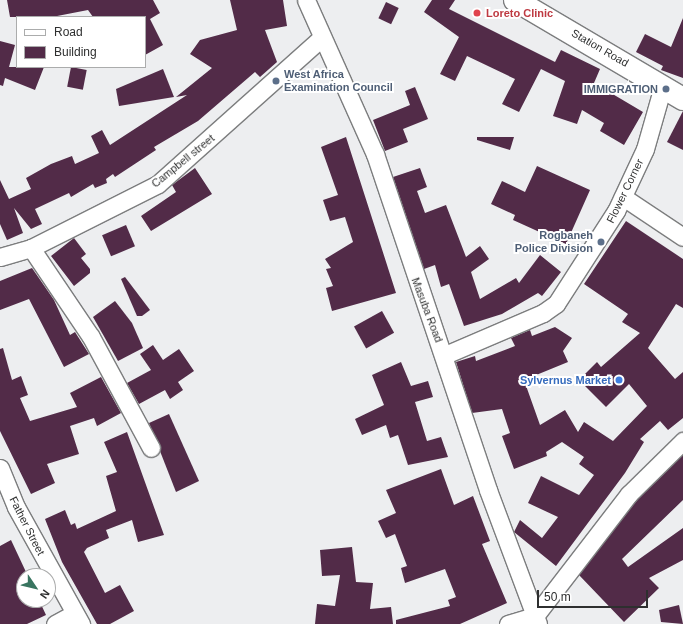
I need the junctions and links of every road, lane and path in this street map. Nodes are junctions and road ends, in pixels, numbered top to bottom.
1 (306, 0) edge
2 (515, 0) edge
3 (320, 39) junction
4 (663, 86) junction
5 (683, 99) edge
6 (623, 197) junction
7 (683, 237) edge
8 (31, 248) junction
9 (0, 257) edge
10 (445, 355) junction
11 (683, 441) edge
12 (151, 448) dead end
13 (0, 468) edge
14 (77, 619) edge
15 (537, 620) edge
16 (55, 624) edge
17 (508, 624) edge

1 - 3 street, Masuba Road
2 - 4 main road, Station Road
3 - 8 street, Campbell street
3 - 10 street, Masuba Road
4 - 5 main road, Station Road
4 - 6 street, Flower Corner
6 - 7 street
6 - 10 street, Flower Corner
8 - 9 street, Campbell street
8 - 12 street
10 - 15 street, Masuba Road
11 - 15 street
13 - 14 street, Father Street
14 - 16 street
15 - 17 street

